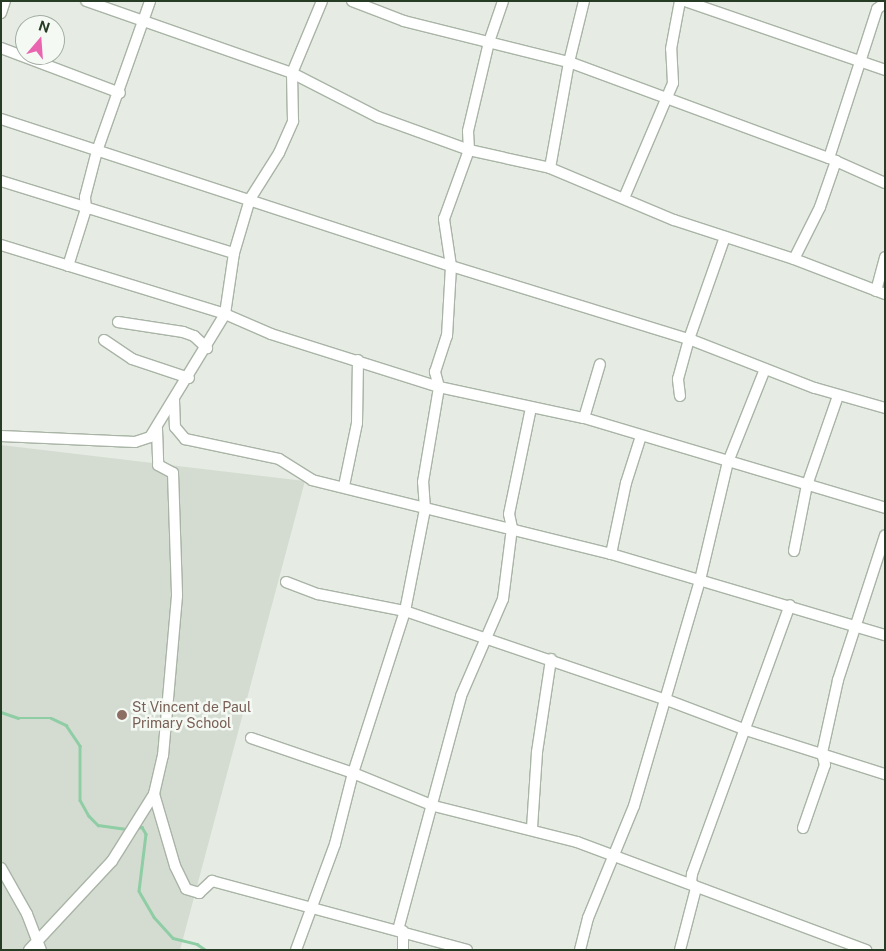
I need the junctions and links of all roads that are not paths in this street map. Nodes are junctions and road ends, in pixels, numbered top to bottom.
1 (5, 1) edge
2 (86, 1) edge
3 (150, 1) edge
4 (322, 1) edge
5 (352, 1) edge
6 (502, 1) edge
7 (584, 1) edge
8 (686, 2) edge
9 (884, 3) edge
10 (1, 13) edge
11 (142, 22) junction
12 (489, 42) junction
13 (1, 48) edge
14 (569, 62) junction
15 (860, 62) junction
16 (885, 70) edge
17 (292, 74) junction
18 (120, 93) junction
19 (668, 98) junction
20 (1, 119) edge
21 (469, 150) junction
22 (97, 151) junction
23 (832, 160) junction
24 (550, 168) junction
25 (1, 180) edge
26 (885, 183) edge
27 (250, 198) junction
28 (624, 198) junction
29 (86, 209) junction
30 (725, 238) junction
31 (1, 245) edge
32 (234, 253) junction
33 (885, 257) edge
34 (794, 259) junction
35 (68, 266) junction
36 (451, 266) junction
37 (880, 292) edge
38 (225, 314) junction
39 (118, 322) dead end
40 (689, 339) junction
41 (104, 340) dead end
42 (207, 348) junction
43 (358, 360) junction
44 (600, 364) dead end
45 (765, 369) junction
46 (189, 378) junction
47 (440, 387) junction
48 (680, 396) dead end
49 (838, 396) junction
50 (174, 400) junction
51 (530, 408) junction
52 (885, 408) edge
53 (584, 418) junction
54 (157, 429) junction
55 (1, 436) edge
56 (641, 436) junction
57 (728, 462) junction
58 (807, 485) junction
59 (344, 486) junction
60 (885, 508) edge
61 (425, 509) junction
62 (512, 528) junction
63 (885, 535) edge
64 (794, 551) dead end
65 (611, 554) junction
66 (700, 580) junction
67 (286, 582) dead end
68 (790, 606) junction
69 (405, 611) junction
70 (854, 624) junction
71 (885, 635) edge
72 (485, 638) junction
73 (550, 660) junction
74 (667, 700) junction
75 (746, 730) junction
76 (251, 738) dead end
77 (822, 753) junction
78 (353, 773) junction
79 (885, 774) edge
80 (154, 794) junction
81 (434, 806) junction
82 (532, 828) junction
83 (803, 828) dead end
84 (612, 854) junction
85 (1, 868) edge
86 (696, 888) junction
87 (311, 908) junction
88 (401, 930) junction
89 (40, 946) edge
90 (29, 950) edge
91 (296, 950) edge
92 (403, 950) edge
93 (468, 950) edge
94 (580, 950) edge
95 (680, 950) edge
96 (866, 950) edge

1 - 10 street
2 - 11 street
3 - 11 street
4 - 17 street
5 - 12 street
6 - 12 street
7 - 14 street
8 - 15 street
8 - 19 street
9 - 15 street
11 - 17 street
11 - 18 street
12 - 14 street
12 - 21 street
13 - 18 street
14 - 19 street
14 - 24 street
15 - 16 street
15 - 23 street
17 - 21 street
17 - 27 street
18 - 22 street
19 - 23 street
19 - 28 street
20 - 22 street
21 - 24 street
21 - 36 street
22 - 27 street
22 - 29 street
23 - 26 street
23 - 34 street
24 - 28 street
25 - 29 street
27 - 32 street
27 - 36 street
28 - 30 street
29 - 32 street
29 - 35 street
30 - 34 street
30 - 40 street
31 - 35 street
32 - 38 street
33 - 37 street
34 - 37 street
35 - 38 street
36 - 40 street
36 - 47 street
38 - 42 street
38 - 43 street
39 - 42 street
40 - 45 street
40 - 48 street
41 - 46 street
42 - 46 street
43 - 47 street
43 - 59 street
44 - 53 street
45 - 49 street
45 - 57 street
46 - 50 street
47 - 51 street
47 - 61 street
49 - 52 street
49 - 58 street
50 - 54 street
50 - 59 street
51 - 53 street
51 - 62 street
53 - 56 street
54 - 55 street
54 - 80 street
56 - 57 street
56 - 65 street
57 - 58 street
57 - 66 street
58 - 60 street
58 - 64 street
59 - 61 street
61 - 62 street
61 - 69 street
62 - 65 street
62 - 72 street
63 - 70 street
65 - 66 street
66 - 68 street
66 - 74 street
67 - 69 street
68 - 70 street
68 - 75 street
69 - 72 street
69 - 78 street
70 - 71 street
70 - 77 street
72 - 73 street
72 - 81 street
73 - 74 street
73 - 82 street
74 - 75 street
74 - 84 street
75 - 77 street
75 - 86 street
76 - 78 street
77 - 79 street
77 - 83 street
78 - 81 street
78 - 87 street
80 - 87 street
80 - 89 street
81 - 82 street
81 - 88 street
82 - 84 street
84 - 86 street
84 - 94 street
85 - 89 street
86 - 95 street
86 - 96 street
87 - 88 street
87 - 91 street
88 - 92 street
88 - 93 street
89 - 90 street

